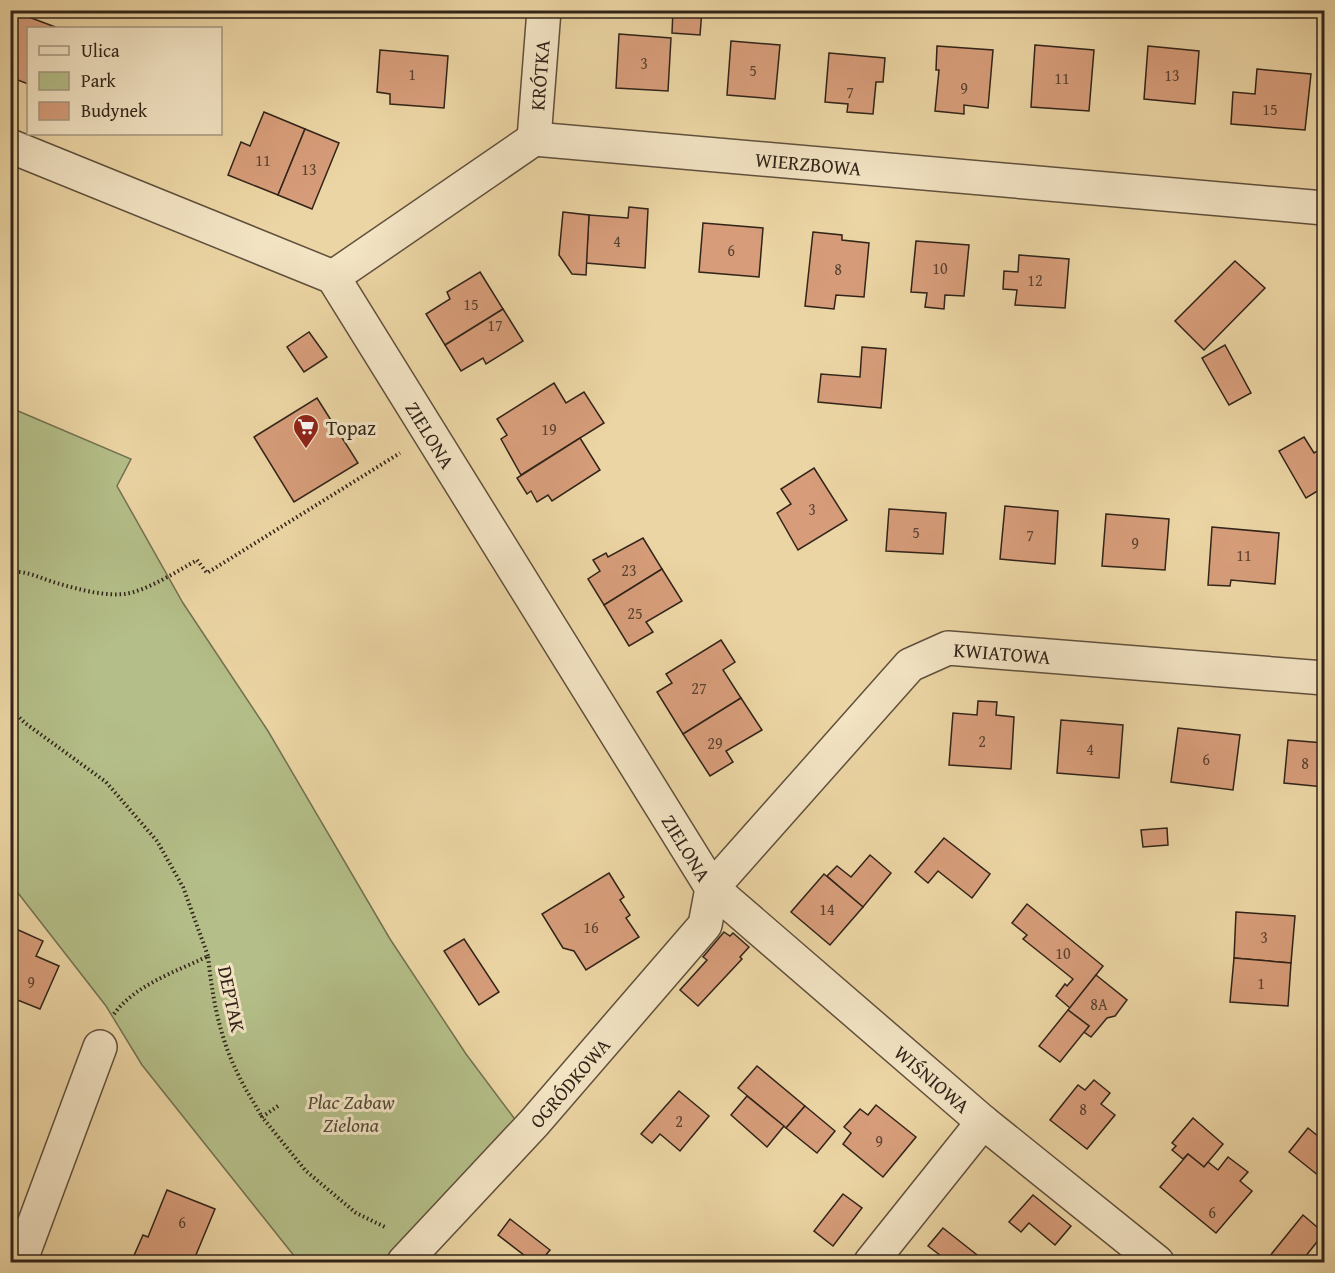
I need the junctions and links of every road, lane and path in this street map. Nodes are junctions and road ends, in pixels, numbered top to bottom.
1 (544, 10) edge
2 (534, 139) junction
3 (10, 146) edge
4 (1324, 208) edge
5 (333, 277) junction
6 (431, 434) junction
7 (10, 572) edge
8 (1324, 678) edge
9 (10, 708) edge
10 (712, 888) junction
11 (208, 956) junction
12 (100, 1047) joint
13 (278, 1106) dead end
14 (262, 1117) junction
15 (983, 1122) junction
16 (412, 1254) edge
17 (20, 1263) edge
18 (872, 1263) edge
19 (1157, 1263) edge

1 - 2 street, KRÓTKA
2 - 4 street, WIERZBOWA
2 - 5 street
3 - 5 street
5 - 6 street, ZIELONA
6 - 7 path
6 - 10 street, ZIELONA
8 - 10 street, KWIATOWA
9 - 11 path
10 - 15 street, WIŚNIOWA
10 - 16 street, OGRÓDKOWA
11 - 12 path, DEPTAK
11 - 14 path, DEPTAK
12 - 17 street
13 - 14 path
14 - 16 path, DEPTAK
15 - 18 street
15 - 19 street, WIŚNIOWA

